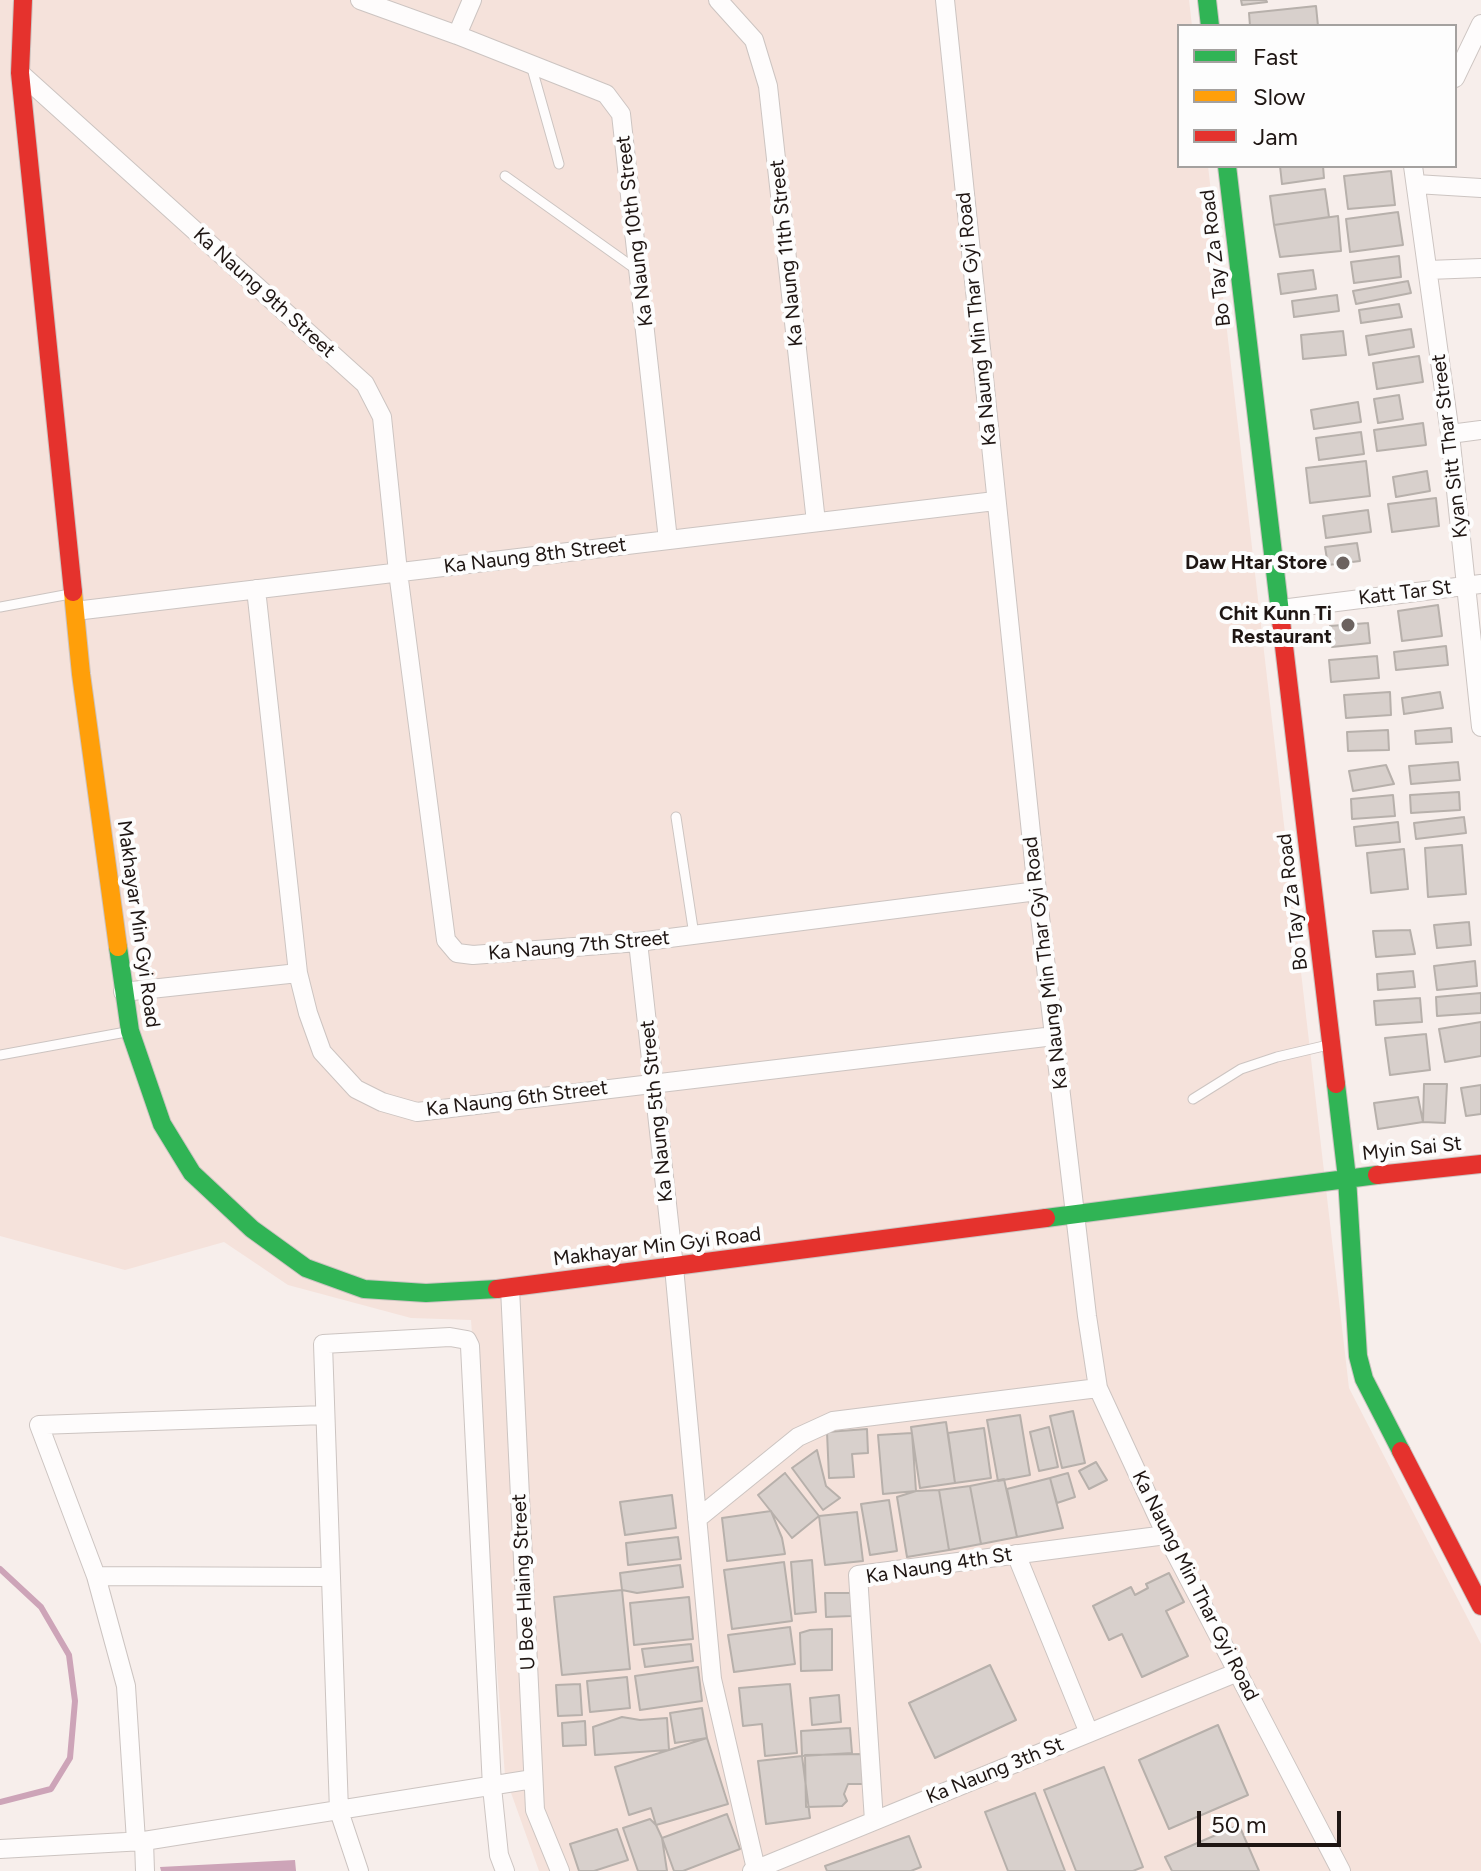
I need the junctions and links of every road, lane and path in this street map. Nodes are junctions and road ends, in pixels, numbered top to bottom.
1 (23, 0) edge
2 (360, 0) edge
3 (472, 0) edge
4 (718, 0) edge
5 (945, 0) edge
6 (1207, 0) edge
7 (1210, 24) edge
8 (1481, 24) edge
9 (457, 35) junction
10 (531, 65) junction
11 (20, 73) junction
12 (1457, 74) edge
13 (559, 164) dead end
14 (1227, 168) edge
15 (1415, 175) edge
16 (505, 176) dead end
17 (1481, 188) edge
18 (1481, 268) edge
19 (1428, 270) junction
20 (640, 272) junction
21 (1481, 430) edge
22 (1450, 434) junction
23 (995, 501) junction
24 (816, 522) junction
25 (668, 540) junction
26 (398, 572) junction
27 (1474, 585) edge
28 (256, 589) junction
29 (74, 602) junction
30 (0, 607) edge
31 (1281, 609) junction
32 (1481, 727) edge
33 (676, 817) dead end
34 (1037, 891) junction
35 (694, 935) junction
36 (638, 942) junction
37 (298, 973) junction
38 (123, 992) junction
39 (130, 1031) junction
40 (1054, 1036) junction
41 (1332, 1045) junction
42 (0, 1055) edge
43 (654, 1083) junction
44 (1193, 1099) dead end
45 (1481, 1164) edge
46 (1347, 1178) junction
47 (1076, 1215) junction
48 (674, 1267) junction
49 (510, 1288) junction
50 (1098, 1388) junction
51 (325, 1415) junction
52 (697, 1519) junction
53 (1166, 1535) junction
54 (1016, 1554) junction
55 (96, 1576) junction
56 (331, 1577) junction
57 (1481, 1606) edge
58 (1238, 1672) junction
59 (1089, 1733) junction
60 (533, 1779) junction
61 (492, 1787) junction
62 (339, 1811) junction
63 (874, 1821) junction
64 (140, 1841) junction
65 (0, 1849) edge
66 (754, 1870) edge
67 (145, 1871) edge
68 (359, 1871) edge
69 (505, 1871) edge
70 (560, 1871) edge
71 (1341, 1871) edge

1 - 11 street, Makhayar Min Gyi Road
2 - 9 street, Ka Naung 10th Street
3 - 9 street
4 - 24 street, Ka Naung 11th Street
5 - 23 street, Ka Naung Min Thar Gyi Road
6 - 7 street
8 - 12 street
9 - 10 street, Ka Naung 10th Street
10 - 13 lane
10 - 20 street, Ka Naung 10th Street
11 - 26 street, Ka Naung 9th Street
11 - 29 street, Makhayar Min Gyi Road
14 - 31 street, Bo Tay Za Road
15 - 17 street
15 - 19 street, Kyan Sitt Thar Street
16 - 20 lane
18 - 19 street
19 - 22 street, Kyan Sitt Thar Street
20 - 25 street, Ka Naung 10th Street
21 - 22 street
22 - 27 street, Kyan Sitt Thar Street
23 - 24 street, Ka Naung 8th Street
23 - 34 street, Ka Naung Min Thar Gyi Road
24 - 25 street, Ka Naung 8th Street
25 - 26 street, Ka Naung 8th Street
26 - 28 street, Ka Naung 8th Street
26 - 36 street, Ka Naung 7th Street
27 - 31 street, Katt Tar St
27 - 32 street, Kyan Sitt Thar Street
28 - 29 street, Ka Naung 8th Street
28 - 37 street, Ka Naung 6th Street
29 - 30 lane
29 - 38 street, Makhayar Min Gyi Road
31 - 41 street, Bo Tay Za Road
33 - 35 lane
34 - 35 street, Ka Naung 7th Street
34 - 40 street, Ka Naung Min Thar Gyi Road
35 - 36 street, Ka Naung 7th Street
36 - 43 street, Ka Naung 5th Street
37 - 38 street
37 - 43 street, Ka Naung 6th Street
38 - 39 street, Makhayar Min Gyi Road
39 - 42 lane
39 - 49 street, Makhayar Min Gyi Road
40 - 43 street, Ka Naung 6th Street
40 - 47 street, Ka Naung Min Thar Gyi Road
41 - 44 lane
41 - 46 street, Bo Tay Za Road
43 - 48 street, Ka Naung 5th Street
45 - 46 street, Myin Sai St
46 - 47 street, Makhayar Min Gyi Road
46 - 57 street, Bo Tay Za Road
47 - 48 street, Makhayar Min Gyi Road
47 - 50 street, Ka Naung Min Thar Gyi Road
48 - 49 street, Makhayar Min Gyi Road
48 - 52 street, Ka Naung 5th Street
49 - 60 street, U Boe Hlaing Street
50 - 52 street
50 - 53 street, Ka Naung Min Thar Gyi Road
51 - 55 street
51 - 56 street
51 - 61 street
52 - 66 street, Ka Naung 5th Street
53 - 54 street, Ka Naung 4th St
53 - 58 street, Ka Naung Min Thar Gyi Road
54 - 59 street
54 - 63 street, Ka Naung 4th St
55 - 56 street
55 - 64 street
56 - 62 street
58 - 59 street, Ka Naung 3th St
58 - 71 street, Ka Naung Min Thar Gyi Road
59 - 63 street, Ka Naung 3th St
60 - 61 street
60 - 70 street, U Boe Hlaing Street
61 - 62 street
61 - 69 street
62 - 64 street
62 - 68 street
63 - 66 street, Ka Naung 3th St
64 - 65 street
64 - 67 street

